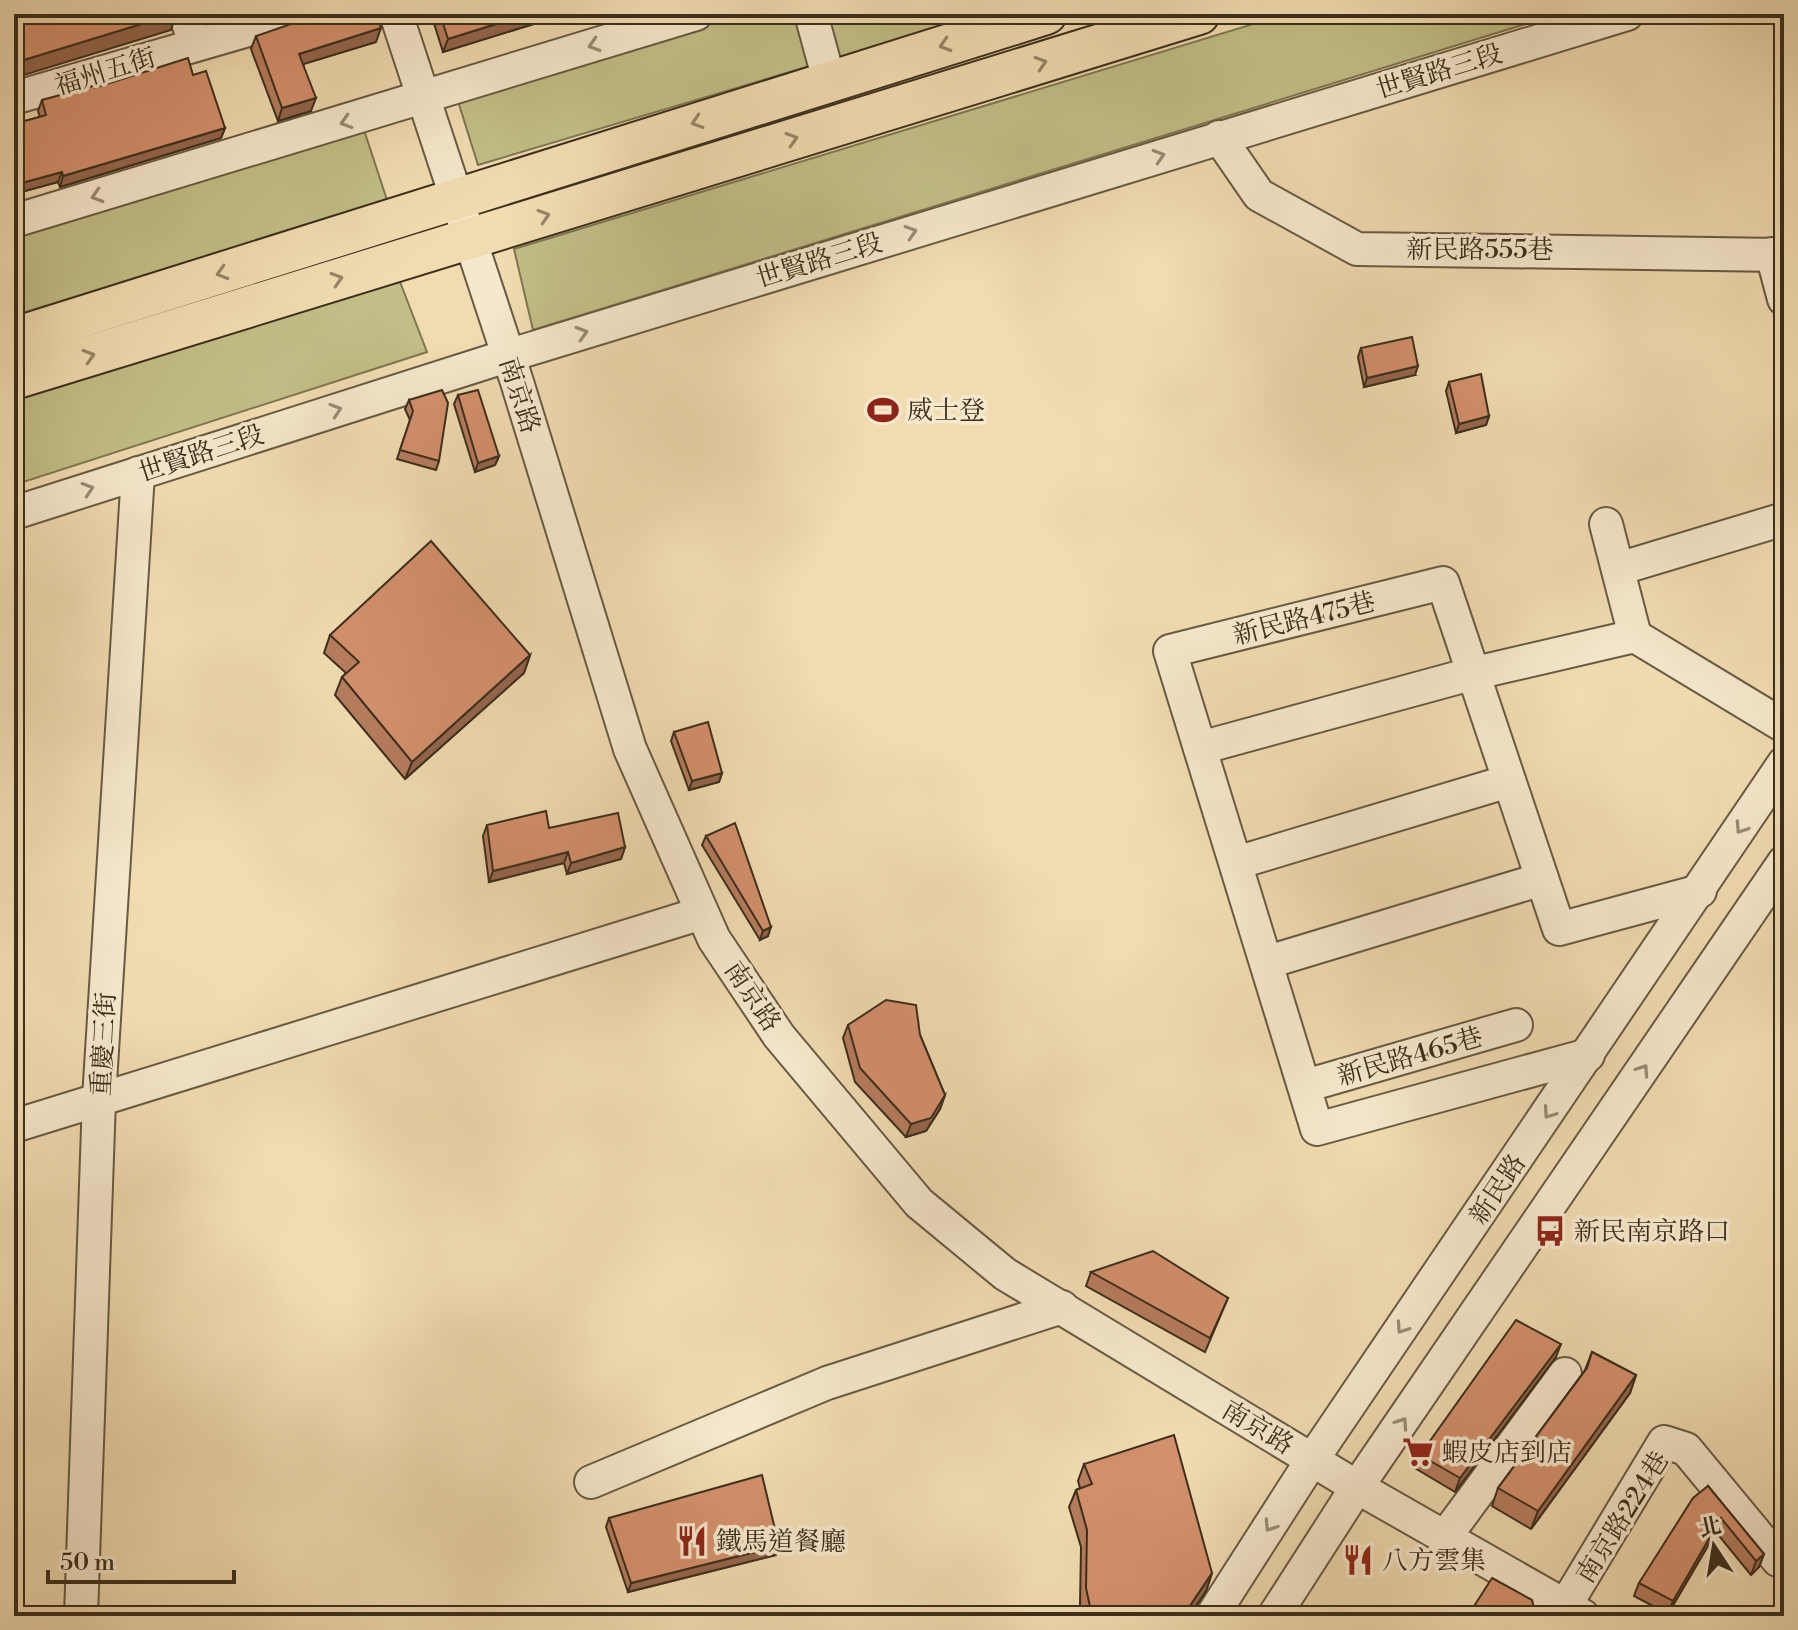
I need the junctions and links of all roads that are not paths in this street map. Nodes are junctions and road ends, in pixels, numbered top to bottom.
1 (303, 14) edge
2 (396, 14) edge
3 (696, 14) edge
4 (811, 14) edge
5 (1046, 14) edge
6 (1199, 14) edge
7 (1627, 14) edge
8 (190, 28) edge
9 (829, 80) junction
10 (14, 98) edge
11 (424, 98) junction
12 (1219, 137) junction
13 (457, 200) junction
14 (14, 221) edge
15 (469, 239) junction
16 (1778, 254) edge
17 (1784, 299) edge
18 (14, 338) edge
19 (507, 356) junction
20 (14, 379) edge
21 (138, 473) junction
22 (14, 513) edge
23 (1784, 519) edge
24 (1606, 524) dead end
25 (1618, 569) junction
26 (1635, 636) junction
27 (1471, 674) junction
28 (1784, 726) edge
29 (1200, 748) junction
30 (1784, 763) edge
31 (1509, 781) junction
32 (1784, 862) edge
33 (1236, 863) junction
34 (1542, 879) junction
35 (1700, 891) junction
36 (702, 913) junction
37 (1268, 962) junction
38 (1516, 1025) dead end
39 (1588, 1055) junction
40 (1305, 1086) junction
41 (99, 1099) junction
42 (14, 1126) edge
43 (1062, 1307) junction
44 (1565, 1374) dead end
45 (1312, 1460) junction
46 (591, 1482) dead end
47 (1357, 1487) junction
48 (1445, 1537) junction
49 (1778, 1560) dead end
50 (1570, 1613) edge
51 (81, 1616) edge
52 (1212, 1616) edge
53 (1274, 1616) edge

1 - 8 street, 福州五街
2 - 11 street, 南京路
3 -> 11 street
4 - 9 street
5 -> 9 main road
15 -> 6 main road
7 - 12 street, 世賢路三段
8 - 10 street, 福州五街
9 -> 13 main road
11 - 13 street, 南京路
11 -> 14 street
12 - 16 street, 新民路555巷
19 -> 12 street, 世賢路三段
13 - 15 street, 南京路
13 -> 18 main road
15 - 19 street, 南京路
20 -> 15 main road
16 - 17 street
21 -> 19 street, 世賢路三段
19 - 36 street, 南京路
22 -> 21 street, 世賢路三段
21 - 41 street, 重慶三街
23 - 25 street
24 - 25 street
25 - 26 street
26 - 27 street
26 - 28 street
27 - 29 street
27 - 29 street, 新民路475巷
27 - 31 street, 新民路475巷
29 - 33 street, 新民路475巷
30 -> 35 street, 新民路
31 - 33 street
31 - 34 street, 新民路475巷
47 -> 32 street, 新民路
33 - 37 street, 新民路475巷
34 - 35 street, 新民路475巷
34 - 37 street
35 - 39 street, 新民路
36 - 41 street
36 - 43 street, 南京路
37 - 40 street, 新民路475巷
38 - 40 street, 新民路465巷
39 - 40 street, 新民路475巷
39 -> 45 street, 新民路
41 - 42 street
41 - 51 street, 重慶三街
43 - 45 street, 南京路
43 - 46 street
44 - 48 street
45 - 47 street, 南京路
45 -> 52 street, 新民路
47 - 48 street, 南京路
47 - 53 street, 新民路
48 - 50 street, 南京路
49 - 50 street, 南京路224巷

